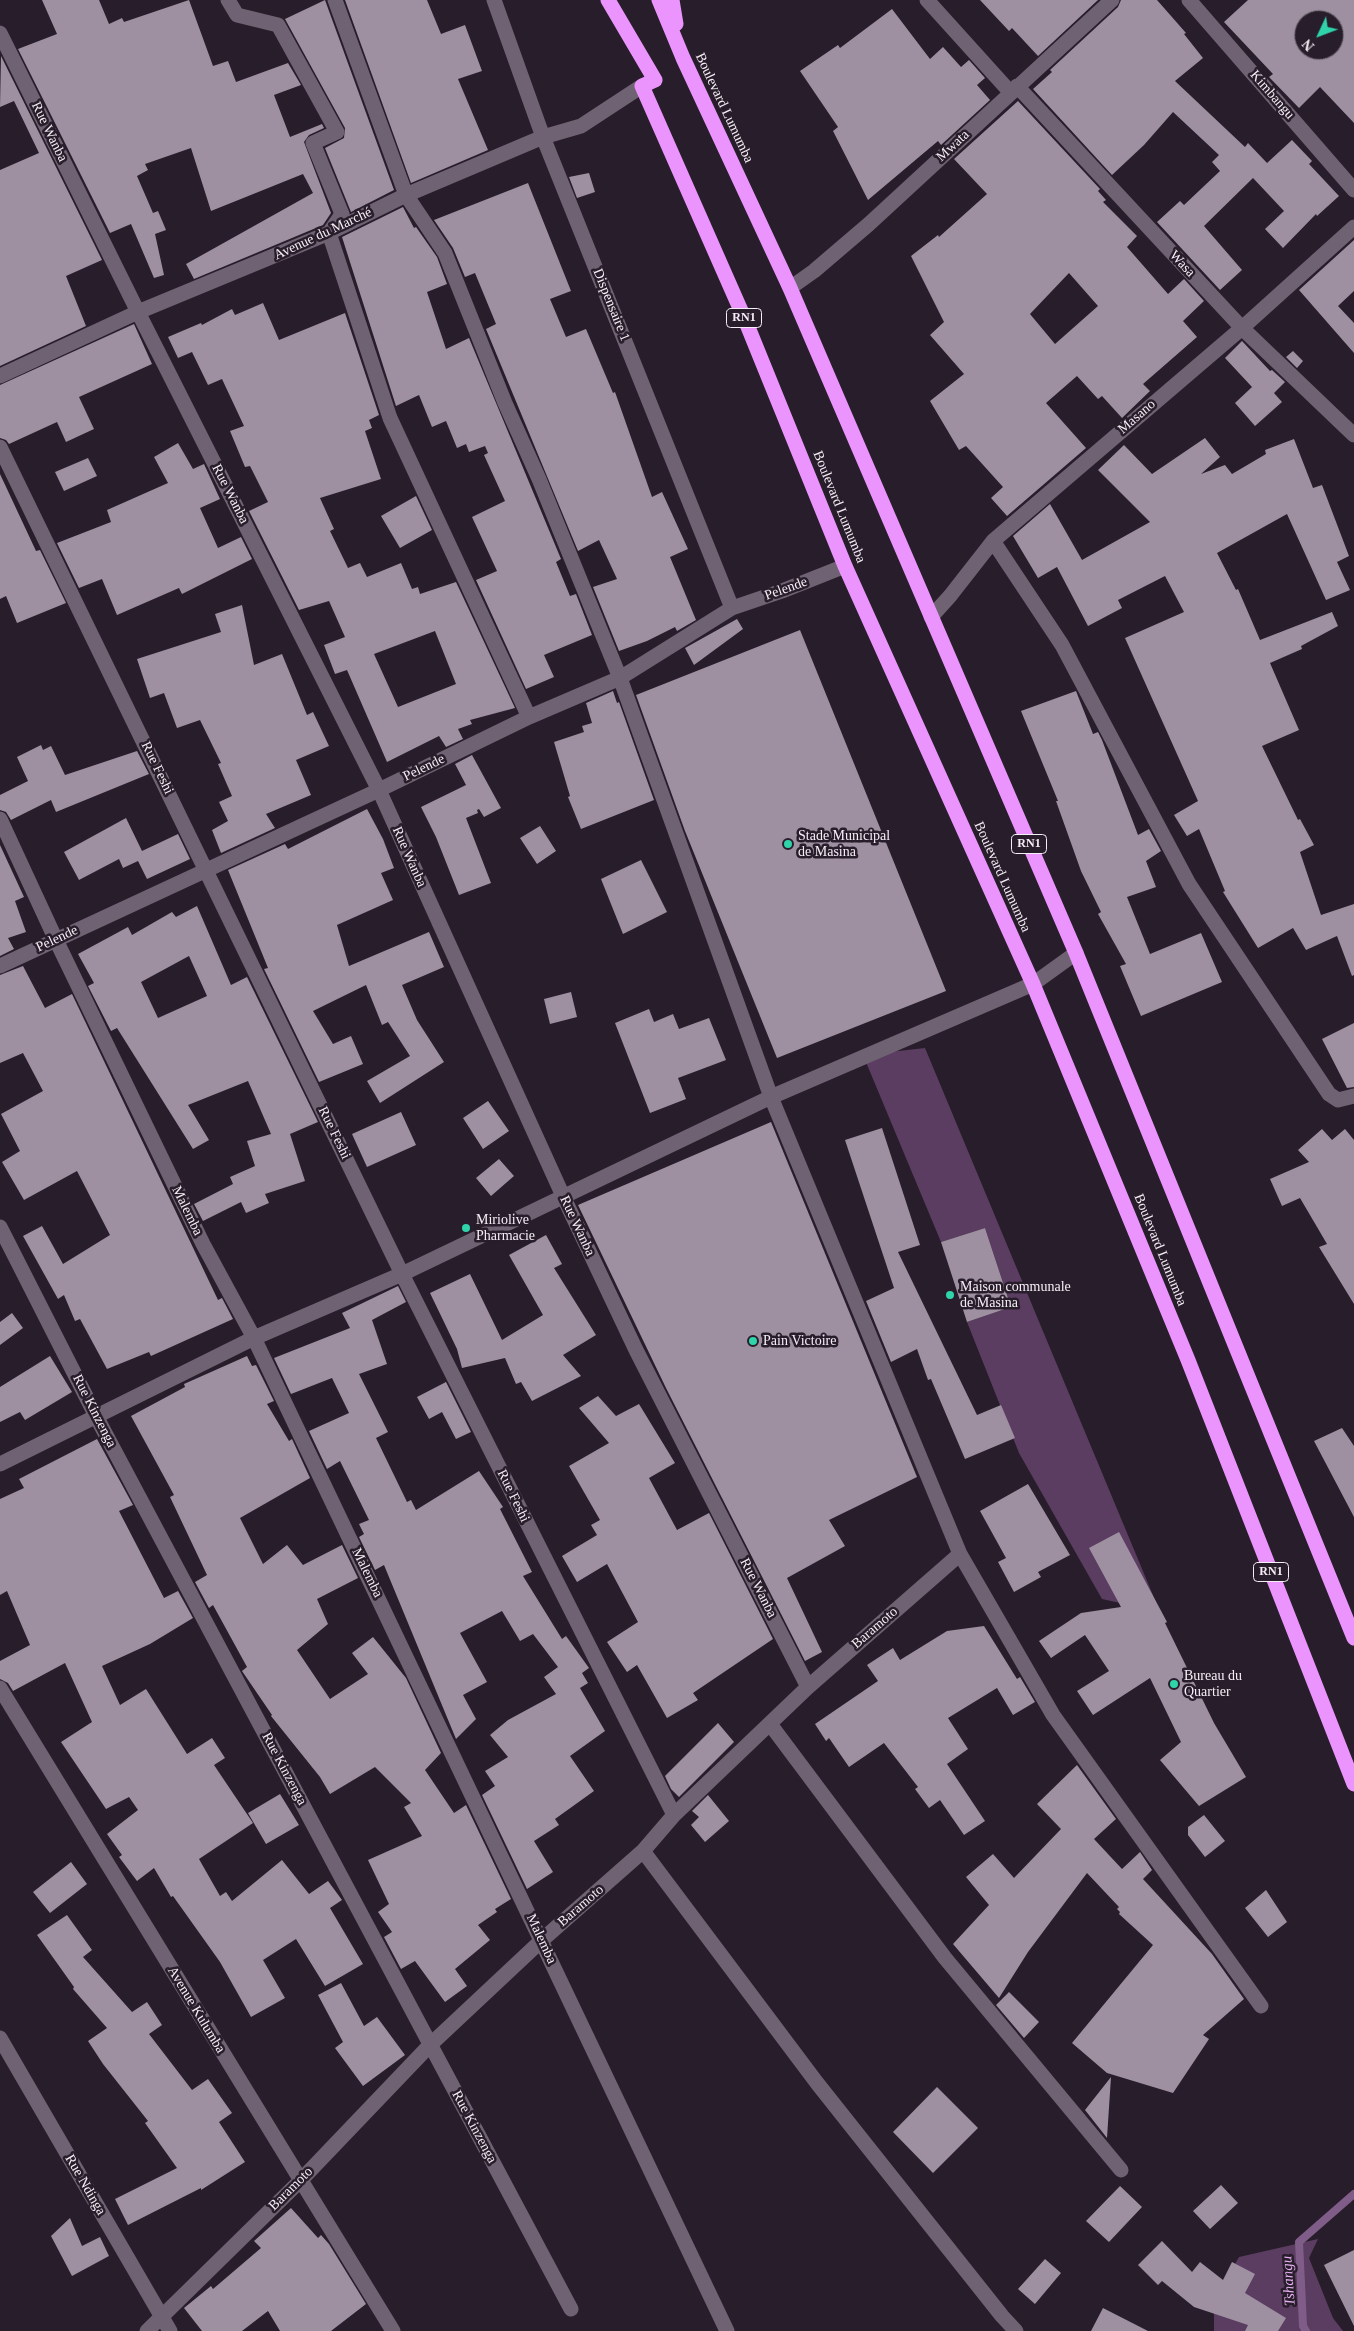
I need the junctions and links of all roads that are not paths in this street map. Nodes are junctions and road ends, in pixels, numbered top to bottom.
1 (228, 0) edge
2 (335, 0) edge
3 (494, 0) edge
4 (608, 0) edge
5 (617, 0) edge
6 (659, 0) edge
7 (672, 0) edge
8 (927, 0) edge
9 (1112, 0) edge
10 (1189, 0) edge
11 (0, 33) edge
12 (683, 58) junction
13 (648, 83) junction
14 (1014, 90) junction
15 (544, 137) junction
16 (1354, 190) edge
17 (406, 195) junction
18 (1354, 227) edge
19 (329, 233) junction
20 (790, 288) junction
21 (138, 312) junction
22 (1242, 328) junction
23 (0, 376) edge
24 (1354, 435) edge
25 (0, 447) edge
26 (993, 541) junction
27 (845, 566) junction
28 (732, 608) junction
29 (931, 617) junction
30 (620, 678) junction
31 (528, 717) junction
32 (379, 790) junction
33 (0, 819) edge
34 (207, 870) junction
35 (56, 940) junction
36 (1076, 954) junction
37 (0, 966) edge
38 (1033, 984) junction
39 (1354, 1096) edge
40 (771, 1097) junction
41 (563, 1196) junction
42 (0, 1227) edge
43 (402, 1274) junction
44 (254, 1338) junction
45 (97, 1418) junction
46 (0, 1464) edge
47 (960, 1554) junction
48 (1354, 1638) edge
49 (808, 1687) junction
50 (0, 1688) edge
51 (770, 1724) junction
52 (1354, 1784) edge
53 (674, 1816) junction
54 (643, 1851) junction
55 (542, 1940) junction
56 (1261, 2006) dead end
57 (0, 2038) edge
58 (430, 2045) junction
59 (1121, 2170) dead end
60 (300, 2181) junction
61 (571, 2309) dead end
62 (162, 2318) junction
63 (148, 2331) edge
64 (170, 2331) edge
65 (392, 2331) edge
66 (727, 2331) edge
67 (1016, 2331) edge

1 - 19 street
2 - 17 street
3 - 15 street, Dispensaire 1
4 - 13 highway
5 - 13 highway, Boulevard Lumumba / RN1
6 - 12 highway, Boulevard Lumumba / RN1
7 - 12 highway
8 - 14 street, Wasa
9 - 14 street, Mwata
10 - 16 street, Kimbangu
11 - 21 street, Rue Wanba
12 - 20 highway, Boulevard Lumumba / RN1
13 - 15 street, Avenue du Marché
13 - 27 highway, Boulevard Lumumba / RN1
14 - 20 street, Mwata
14 - 22 street, Wasa
15 - 17 street, Avenue du Marché
15 - 28 street, Dispensaire 1
17 - 19 street, Avenue du Marché
17 - 30 street
18 - 22 street, Masano
19 - 21 street, Avenue du Marché
19 - 31 street
20 - 29 highway, Boulevard Lumumba / RN1
21 - 23 street, Avenue du Marché
21 - 32 street, Rue Wanba
22 - 24 street, Wasa
22 - 26 street, Masano
25 - 34 street, Rue Feshi
26 - 29 street, Masano
26 - 39 street
27 - 28 street, Pelende
27 - 38 highway, Boulevard Lumumba / RN1
28 - 30 street, Pelende
29 - 36 highway, Boulevard Lumumba / RN1
30 - 31 street, Pelende
30 - 40 street
31 - 32 street, Pelende
32 - 34 street, Pelende
32 - 41 street, Rue Wanba
33 - 35 street, Malemba
34 - 35 street, Pelende
34 - 43 street, Rue Feshi
35 - 37 street, Pelende
35 - 44 street, Malemba
36 - 38 street
36 - 48 highway, Boulevard Lumumba / RN1
38 - 40 street
38 - 52 highway, Boulevard Lumumba / RN1
40 - 41 street
40 - 47 street
41 - 43 street
41 - 49 street, Rue Wanba
42 - 45 street, Rue Kinzenga
43 - 44 street
43 - 53 street, Rue Feshi
44 - 45 street
44 - 55 street, Malemba
45 - 46 street
45 - 58 street, Rue Kinzenga
47 - 49 street, Baramoto
47 - 56 street
49 - 51 street, Baramoto
50 - 60 street, Avenue Kulumba
51 - 53 street, Baramoto
51 - 59 street
53 - 54 street, Baramoto
54 - 55 street, Baramoto
54 - 67 street
55 - 58 street, Baramoto
55 - 66 street, Malemba
57 - 62 street, Rue Ndinga
58 - 60 street, Baramoto
58 - 61 street, Rue Kinzenga
60 - 62 street, Baramoto
60 - 65 street, Avenue Kulumba
62 - 63 street, Baramoto
62 - 64 street, Rue Ndinga

